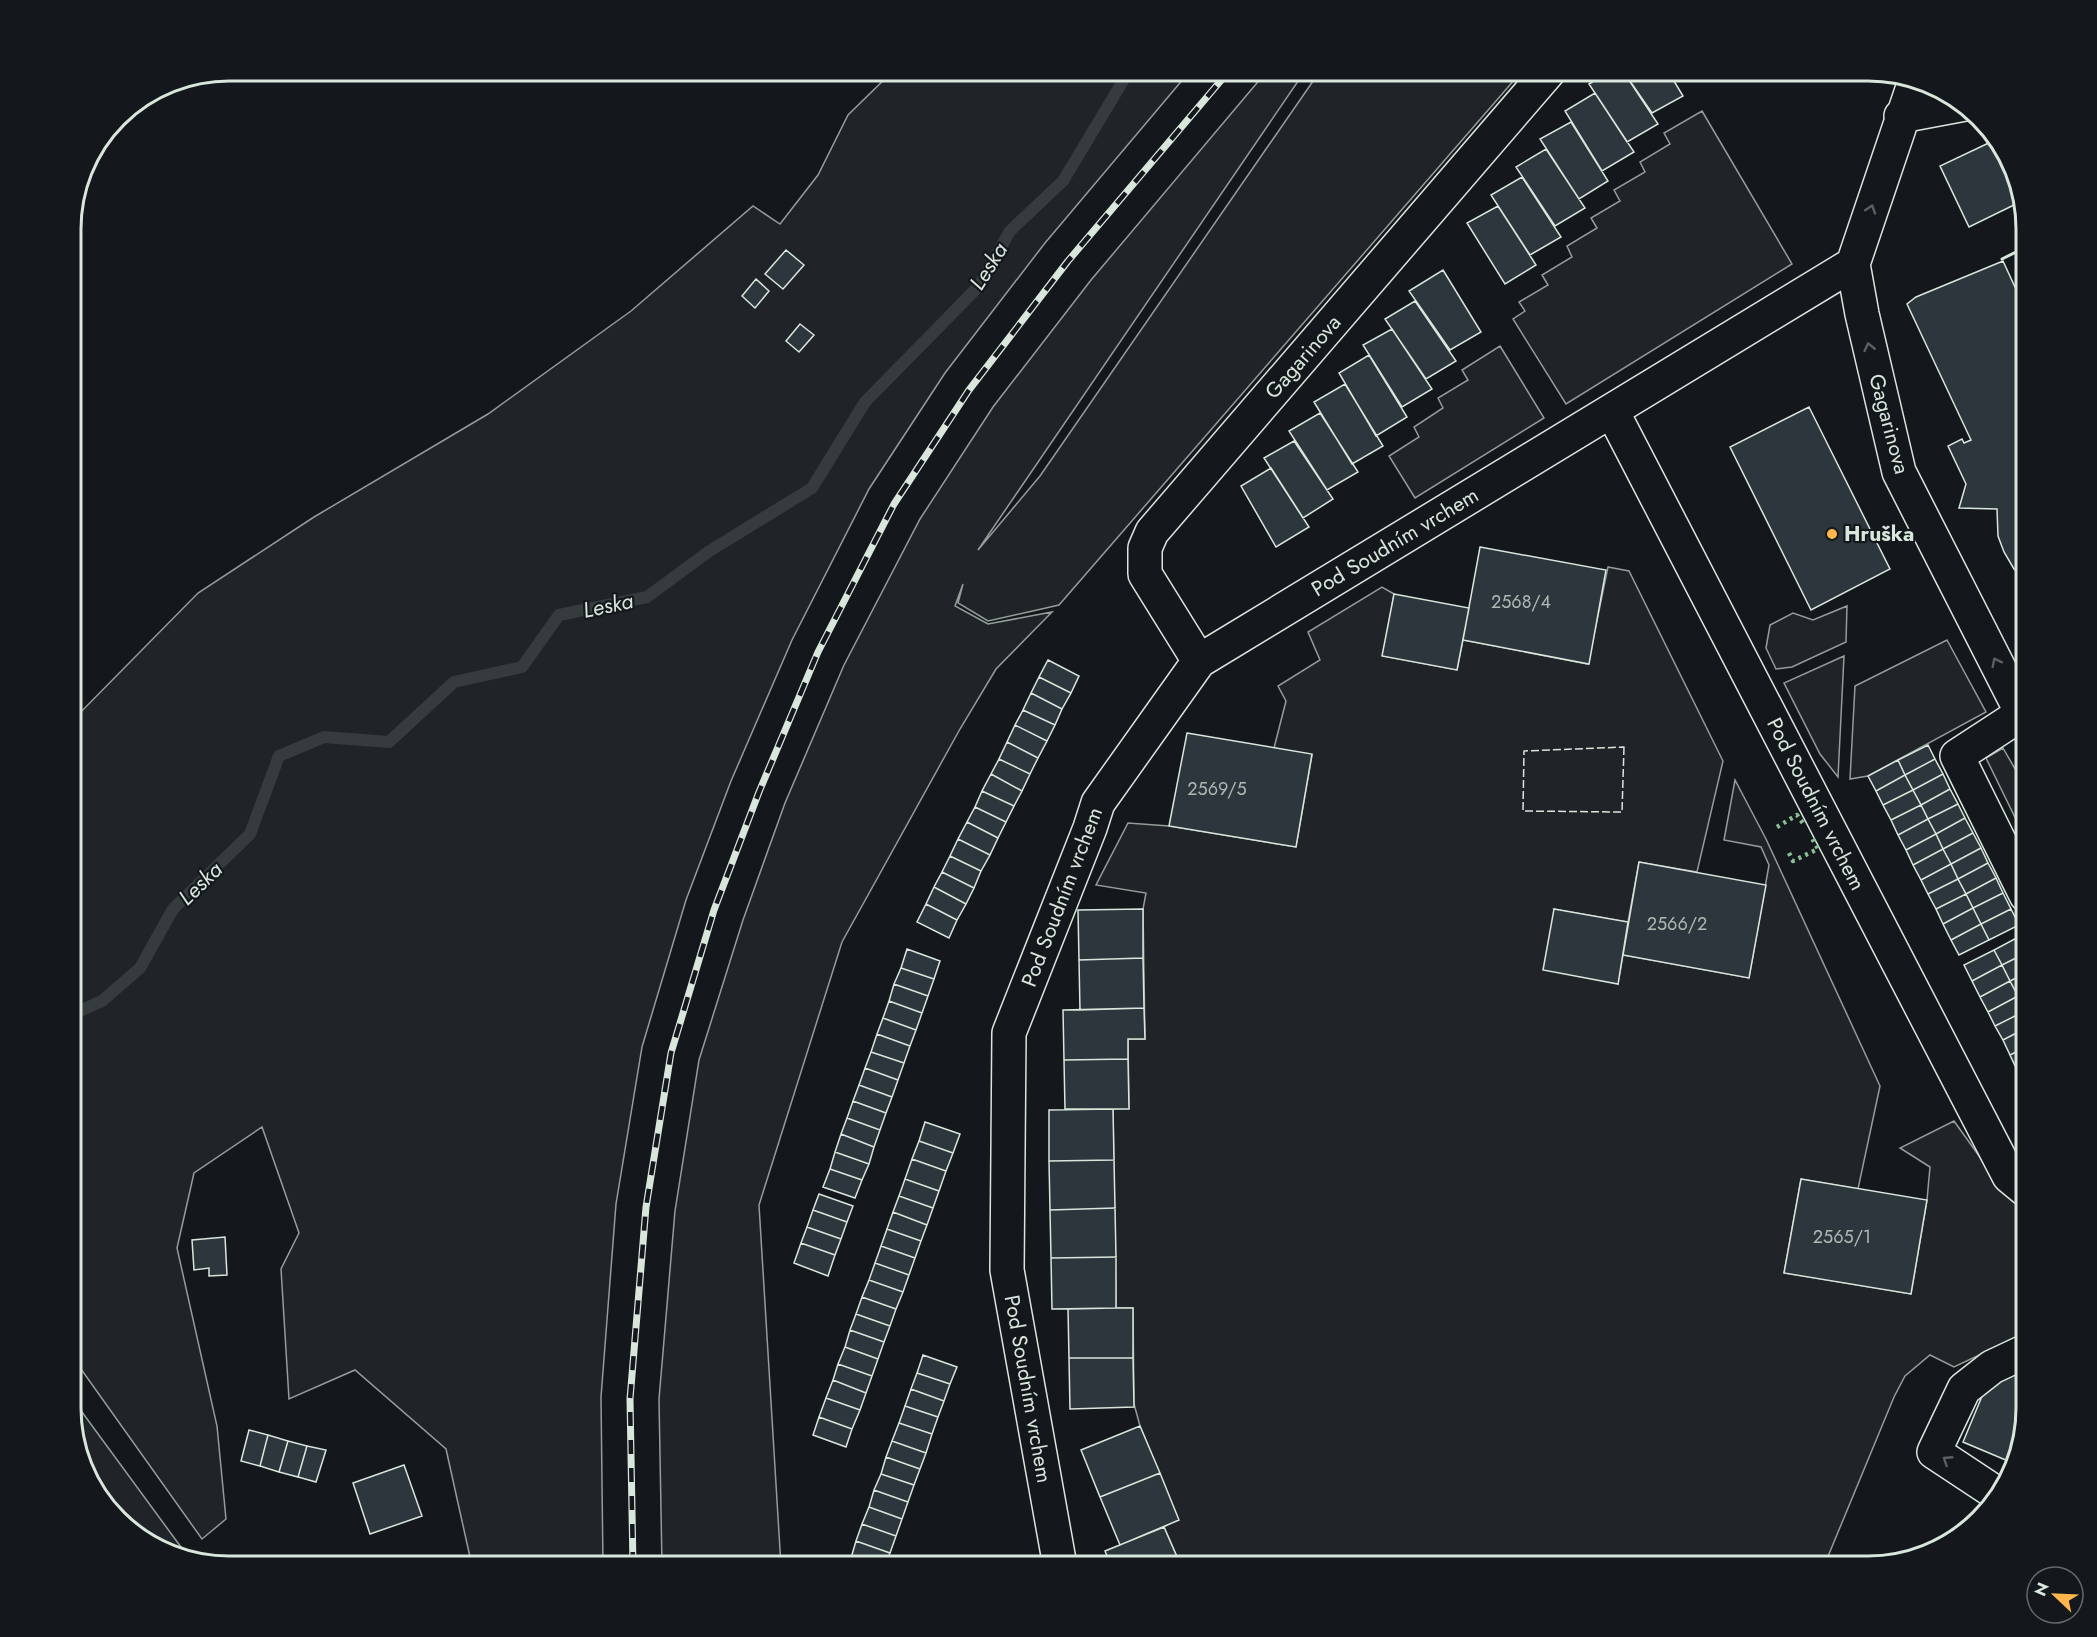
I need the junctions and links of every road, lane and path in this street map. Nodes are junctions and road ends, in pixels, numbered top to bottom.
1 (1540, 81) edge
2 (1912, 88) edge
3 (1951, 107) edge
4 (1901, 116) junction
5 (1853, 264) junction
6 (1612, 411) junction
7 (1199, 661) junction
8 (2016, 698) edge
9 (2016, 720) edge
10 (2016, 875) edge
11 (2016, 1182) edge
12 (2016, 1356) edge
13 (1992, 1489) edge
14 (1058, 1556) edge

1 - 7 street, Gagarinova
2 - 4 street, Gagarinova
3 - 4 street
5 -> 4 street, Gagarinova
5 - 6 street, Pod Soudním vrchem
8 -> 5 street, Gagarinova
6 - 7 street, Pod Soudním vrchem
6 - 11 street, Pod Soudním vrchem
7 - 14 street, Pod Soudním vrchem
9 - 10 street
13 -> 12 street

